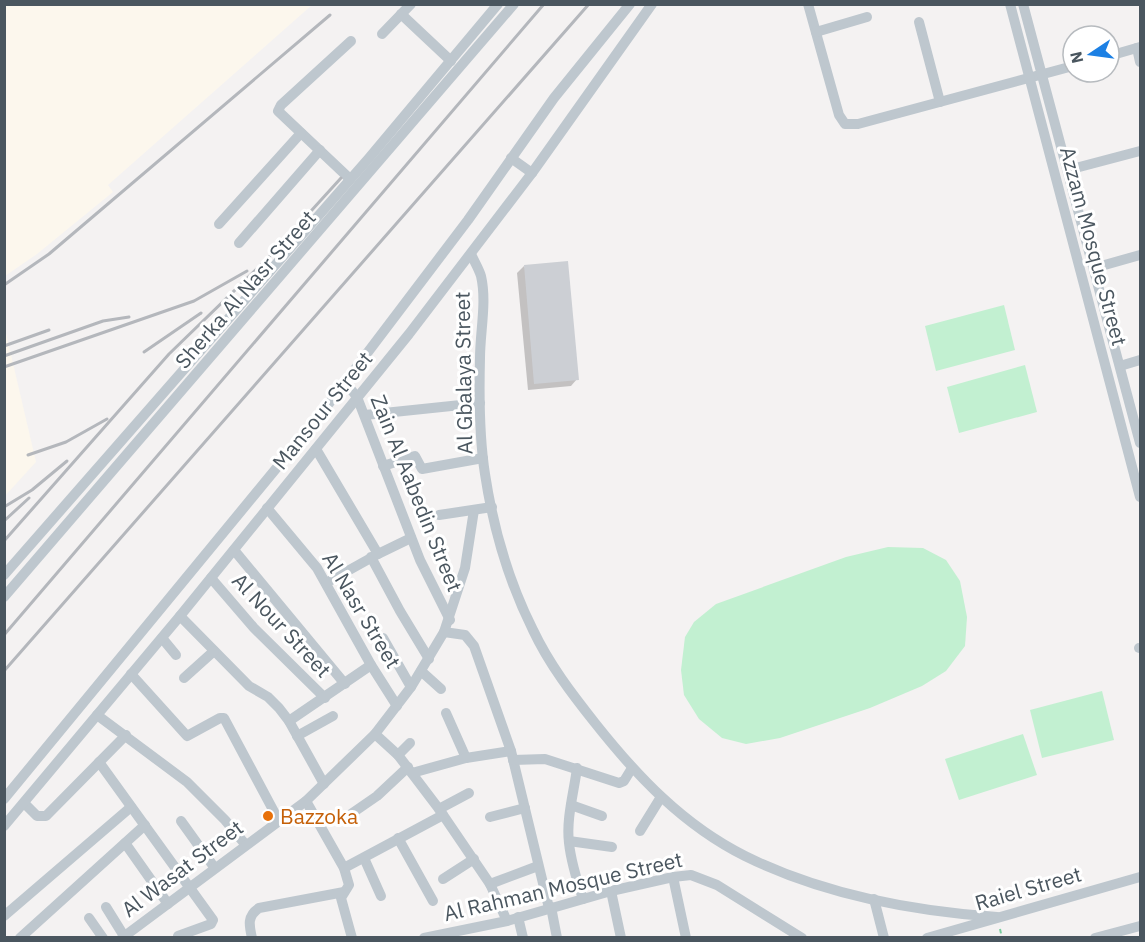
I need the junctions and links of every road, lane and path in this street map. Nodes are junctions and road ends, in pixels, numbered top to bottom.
1 (411, 4) edge
2 (498, 4) edge
3 (514, 4) edge
4 (630, 4) edge
5 (652, 4) edge
6 (808, 4) edge
7 (1010, 4) edge
8 (1023, 4) edge
9 (401, 14) junction
10 (867, 17) dead end
11 (919, 22) dead end
12 (816, 32) junction
13 (382, 34) dead end
14 (351, 41) dead end
15 (1139, 47) edge
16 (1121, 52) edge
17 (451, 61) junction
18 (1140, 62) edge
19 (1061, 69) edge
20 (1042, 74) junction
21 (1030, 78) junction
22 (940, 102) junction
23 (301, 133) junction
24 (320, 150) junction
25 (1140, 151) edge
26 (511, 158) junction
27 (1068, 170) junction
28 (532, 173) junction
29 (350, 179) junction
30 (219, 224) dead end
31 (239, 243) dead end
32 (471, 254) junction
33 (1140, 255) edge
34 (1094, 268) junction
35 (1140, 360) edge
36 (1120, 366) junction
37 (345, 382) junction
38 (357, 397) junction
39 (480, 403) junction
40 (365, 415) junction
41 (1140, 443) edge
42 (316, 449) junction
43 (483, 458) junction
44 (383, 466) junction
45 (1140, 497) edge
46 (492, 507) junction
47 (267, 508) junction
48 (474, 510) junction
49 (439, 515) dead end
50 (411, 538) junction
51 (234, 550) junction
52 (374, 555) junction
53 (4, 575) edge
54 (211, 578) junction
55 (326, 583) junction
56 (4, 597) edge
57 (180, 616) junction
58 (450, 620) junction
59 (444, 632) junction
60 (162, 638) junction
61 (383, 638) dead end
62 (214, 651) junction
63 (177, 655) dead end
64 (429, 659) junction
65 (371, 665) junction
66 (421, 671) junction
67 (131, 674) junction
68 (184, 678) dead end
69 (345, 684) junction
70 (411, 687) junction
71 (441, 689) dead end
72 (325, 698) junction
73 (397, 705) junction
74 (446, 712) dead end
75 (97, 715) junction
76 (333, 717) dead end
77 (289, 721) junction
78 (375, 734) junction
79 (126, 735) junction
80 (297, 736) junction
81 (410, 743) dead end
82 (398, 755) junction
83 (512, 756) junction
84 (466, 758) junction
85 (99, 762) junction
86 (577, 768) junction
87 (632, 768) junction
88 (410, 770) junction
89 (324, 784) junction
90 (469, 793) dead end
91 (661, 796) junction
92 (4, 799) edge
93 (306, 801) junction
94 (24, 803) junction
95 (571, 805) junction
96 (131, 807) junction
97 (525, 808) junction
98 (441, 812) junction
99 (348, 816) dead end
100 (602, 816) dead end
101 (490, 817) dead end
102 (181, 821) dead end
103 (279, 821) junction
104 (144, 825) junction
105 (4, 826) edge
106 (640, 831) dead end
107 (398, 838) junction
108 (568, 841) junction
109 (125, 843) junction
110 (245, 844) junction
111 (612, 847) dead end
112 (364, 858) junction
113 (474, 859) junction
114 (538, 866) junction
115 (214, 867) junction
116 (344, 868) junction
117 (673, 877) junction
118 (1140, 877) edge
119 (443, 879) dead end
120 (490, 884) junction
121 (189, 887) junction
122 (611, 891) junction
123 (344, 892) junction
124 (381, 896) dead end
125 (583, 899) junction
126 (874, 899) junction
127 (433, 901) dead end
128 (168, 904) junction
129 (106, 907) dead end
130 (550, 908) junction
131 (4, 916) edge
132 (997, 917) junction
133 (89, 918) dead end
134 (512, 919) junction
135 (1140, 926) edge
136 (178, 936) dead end
137 (123, 937) edge
138 (20, 938) edge
139 (103, 938) edge
140 (252, 938) edge
141 (352, 938) edge
142 (424, 938) edge
143 (523, 938) edge
144 (557, 938) edge
145 (621, 938) edge
146 (686, 938) edge
147 (802, 938) edge
148 (884, 938) edge
149 (927, 938) edge
150 (1095, 938) edge

1 - 9 street
2 - 17 street, Sherka Al Nasr Street
3 - 56 street, Sherka Al Nasr Street
4 - 26 street, Mansour Street
5 - 28 street, Mansour Street
6 - 12 street
7 - 21 street, Azzam Mosque Street
8 - 20 street, Azzam Mosque Street
9 - 13 street
9 - 17 street
10 - 12 street
11 - 22 street
12 - 22 street
14 - 23 street
15 - 16 street
15 - 18 street
17 - 29 street, Sherka Al Nasr Street
19 - 20 street
20 - 21 street
20 - 27 street, Azzam Mosque Street
21 - 22 street
21 - 45 street, Azzam Mosque Street
23 - 24 street
23 - 30 street
24 - 29 street
24 - 31 street
25 - 27 street
26 - 28 street
26 - 37 street, Mansour Street
27 - 34 street, Azzam Mosque Street
28 - 32 street, Mansour Street
29 - 53 street, Sherka Al Nasr Street
32 - 38 street, Mansour Street
32 - 39 street, Al Gbalaya Street
33 - 34 street
34 - 36 street, Azzam Mosque Street
35 - 36 street
36 - 41 street, Azzam Mosque Street
37 - 38 street, Zain Al Aabedin Street
37 - 92 street, Mansour Street
38 - 40 street, Zain Al Aabedin Street
38 - 42 street, Mansour Street
39 - 40 street
39 - 43 street, Al Gbalaya Street
40 - 44 street, Zain Al Aabedin Street
42 - 47 street, Mansour Street
42 - 52 street
43 - 44 street
43 - 46 street, Al Gbalaya Street
44 - 50 street, Zain Al Aabedin Street
46 - 48 street
46 - 87 street, Al Gbalaya Street
47 - 51 street, Mansour Street
47 - 55 street, Al Nasr Street
48 - 49 street
48 - 58 street, Al Wasat Street
50 - 52 street
50 - 58 street, Zain Al Aabedin Street
51 - 54 street, Mansour Street
51 - 69 street
52 - 55 street
52 - 64 street
54 - 57 street, Mansour Street
54 - 72 street, Al Nour Street
55 - 65 street, Al Nasr Street
57 - 60 street, Mansour Street
57 - 62 street
58 - 59 street, Al Wasat Street
59 - 64 street, Al Wasat Street
59 - 83 street
60 - 63 street
60 - 67 street, Mansour Street
61 - 70 street
62 - 68 street
62 - 77 street
64 - 66 street, Al Wasat Street
65 - 69 street
65 - 73 street, Al Nasr Street
66 - 70 street, Al Wasat Street
66 - 71 street
67 - 75 street, Mansour Street
67 - 103 street
69 - 72 street
70 - 73 street, Al Wasat Street
72 - 77 street
73 - 78 street, Al Wasat Street
74 - 84 street
75 - 79 street
75 - 94 street, Mansour Street
76 - 80 street
77 - 80 street
78 - 82 street
78 - 89 street, Al Wasat Street
79 - 85 street
79 - 110 street
80 - 89 street
81 - 82 street
82 - 88 street
83 - 84 street
83 - 86 street
83 - 97 street
84 - 88 street
85 - 94 street
85 - 96 street
86 - 87 street
86 - 95 street
87 - 91 street, Al Gbalaya Street
88 - 98 street
88 - 99 street
89 - 93 street, Al Wasat Street
90 - 98 street
91 - 106 street
91 - 126 street, Al Gbalaya Street
93 - 103 street, Al Wasat Street
93 - 116 street
94 - 105 street, Mansour Street
95 - 100 street
95 - 108 street
96 - 104 street
96 - 131 street
97 - 101 street
97 - 114 street
98 - 107 street
98 - 113 street
102 - 115 street
103 - 110 street, Al Wasat Street
104 - 109 street
104 - 121 street
107 - 112 street
107 - 127 street
108 - 111 street
108 - 125 street
109 - 128 street
109 - 138 street
110 - 115 street, Al Wasat Street
112 - 116 street
112 - 124 street
113 - 119 street
113 - 120 street
114 - 120 street
114 - 130 street
115 - 121 street, Al Wasat Street
116 - 123 street
117 - 122 street, Al Rahman Mosque Street
117 - 146 street
117 - 147 street, Al Rahman Mosque Street
118 - 132 street, Raiel Street
120 - 134 street
121 - 128 street, Al Wasat Street
121 - 136 street
122 - 125 street, Al Rahman Mosque Street
122 - 145 street
123 - 140 street
123 - 141 street
125 - 130 street, Al Rahman Mosque Street
126 - 132 street, Al Gbalaya Street
126 - 148 street
128 - 137 street, Al Wasat Street
129 - 137 street
130 - 134 street, Al Rahman Mosque Street
130 - 144 street
132 - 149 street, Raiel Street
133 - 139 street
134 - 142 street, Al Rahman Mosque Street
134 - 143 street
135 - 150 street

